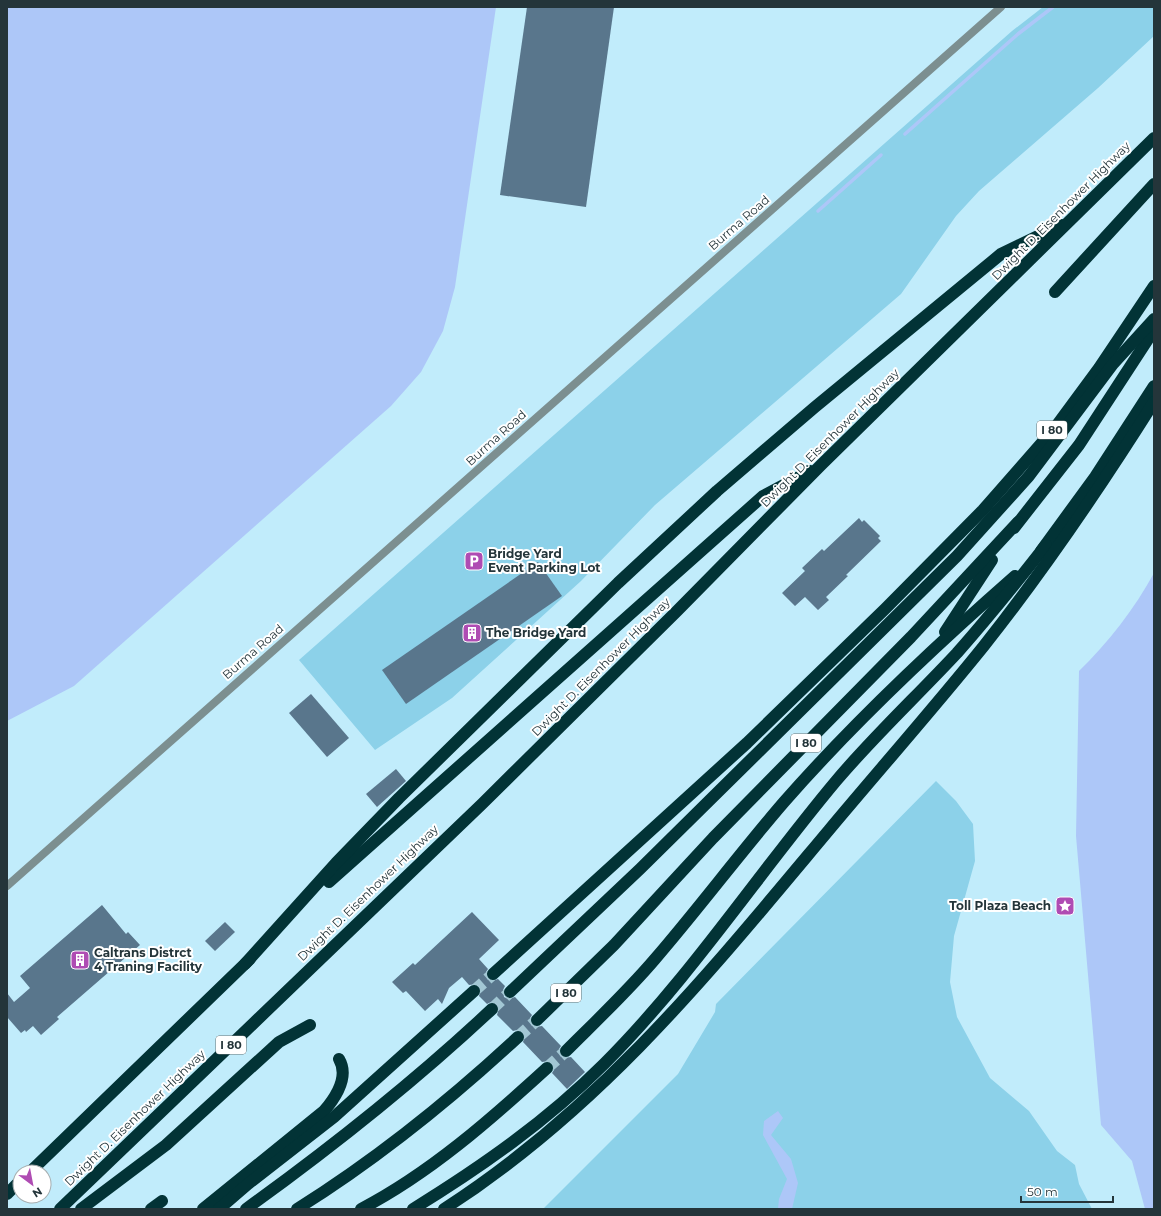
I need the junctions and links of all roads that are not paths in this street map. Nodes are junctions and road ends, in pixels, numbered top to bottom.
1 (1001, 7) edge
2 (1154, 138) edge
3 (1154, 184) edge
4 (1072, 220) junction
5 (1154, 286) edge
6 (1055, 292) dead end
7 (1154, 319) edge
8 (1154, 330) edge
9 (1154, 386) edge
10 (1154, 402) edge
11 (821, 465) junction
12 (1018, 522) junction
13 (1046, 546) junction
14 (927, 654) junction
15 (7, 886) edge
16 (245, 964) junction
17 (493, 974) tunnel mouth
18 (474, 991) tunnel mouth
19 (510, 992) tunnel mouth
20 (492, 1009) tunnel mouth
21 (536, 1020) tunnel mouth
22 (310, 1026) dead end
23 (518, 1037) tunnel mouth
24 (566, 1051) tunnel mouth
25 (339, 1058) dead end
26 (547, 1068) tunnel mouth
27 (38, 1164) edge
28 (259, 1175) junction
29 (162, 1201) dead end
30 (368, 1206) edge
31 (60, 1209) edge
32 (81, 1209) edge
33 (151, 1209) edge
34 (202, 1209) edge
35 (210, 1209) edge
36 (219, 1209) edge
37 (246, 1209) edge
38 (297, 1209) edge
39 (361, 1209) edge
40 (412, 1209) edge
41 (444, 1209) edge

1 - 15 street, Burma Road
2 - 4 highway, Dwight D. Eisenhower Highway / I 80
3 - 6 highway
4 - 11 highway, Dwight D. Eisenhower Highway / I 80
4 - 16 highway
5 - 17 highway, I 80
7 - 19 highway, I 80
8 - 12 highway, I 80
9 - 13 highway, I 80
10 - 41 highway
11 - 16 highway
11 - 31 highway, Dwight D. Eisenhower Highway / I 80
12 - 14 highway, I 80
12 - 21 highway, I 80
13 - 14 highway, I 80
13 - 40 highway
14 - 24 highway, I 80
16 - 27 highway
18 - 28 highway
20 - 37 highway
22 - 32 highway
23 - 38 highway
25 - 34 highway
26 - 30 highway
28 - 35 highway
28 - 36 highway
29 - 33 highway
30 - 39 highway

